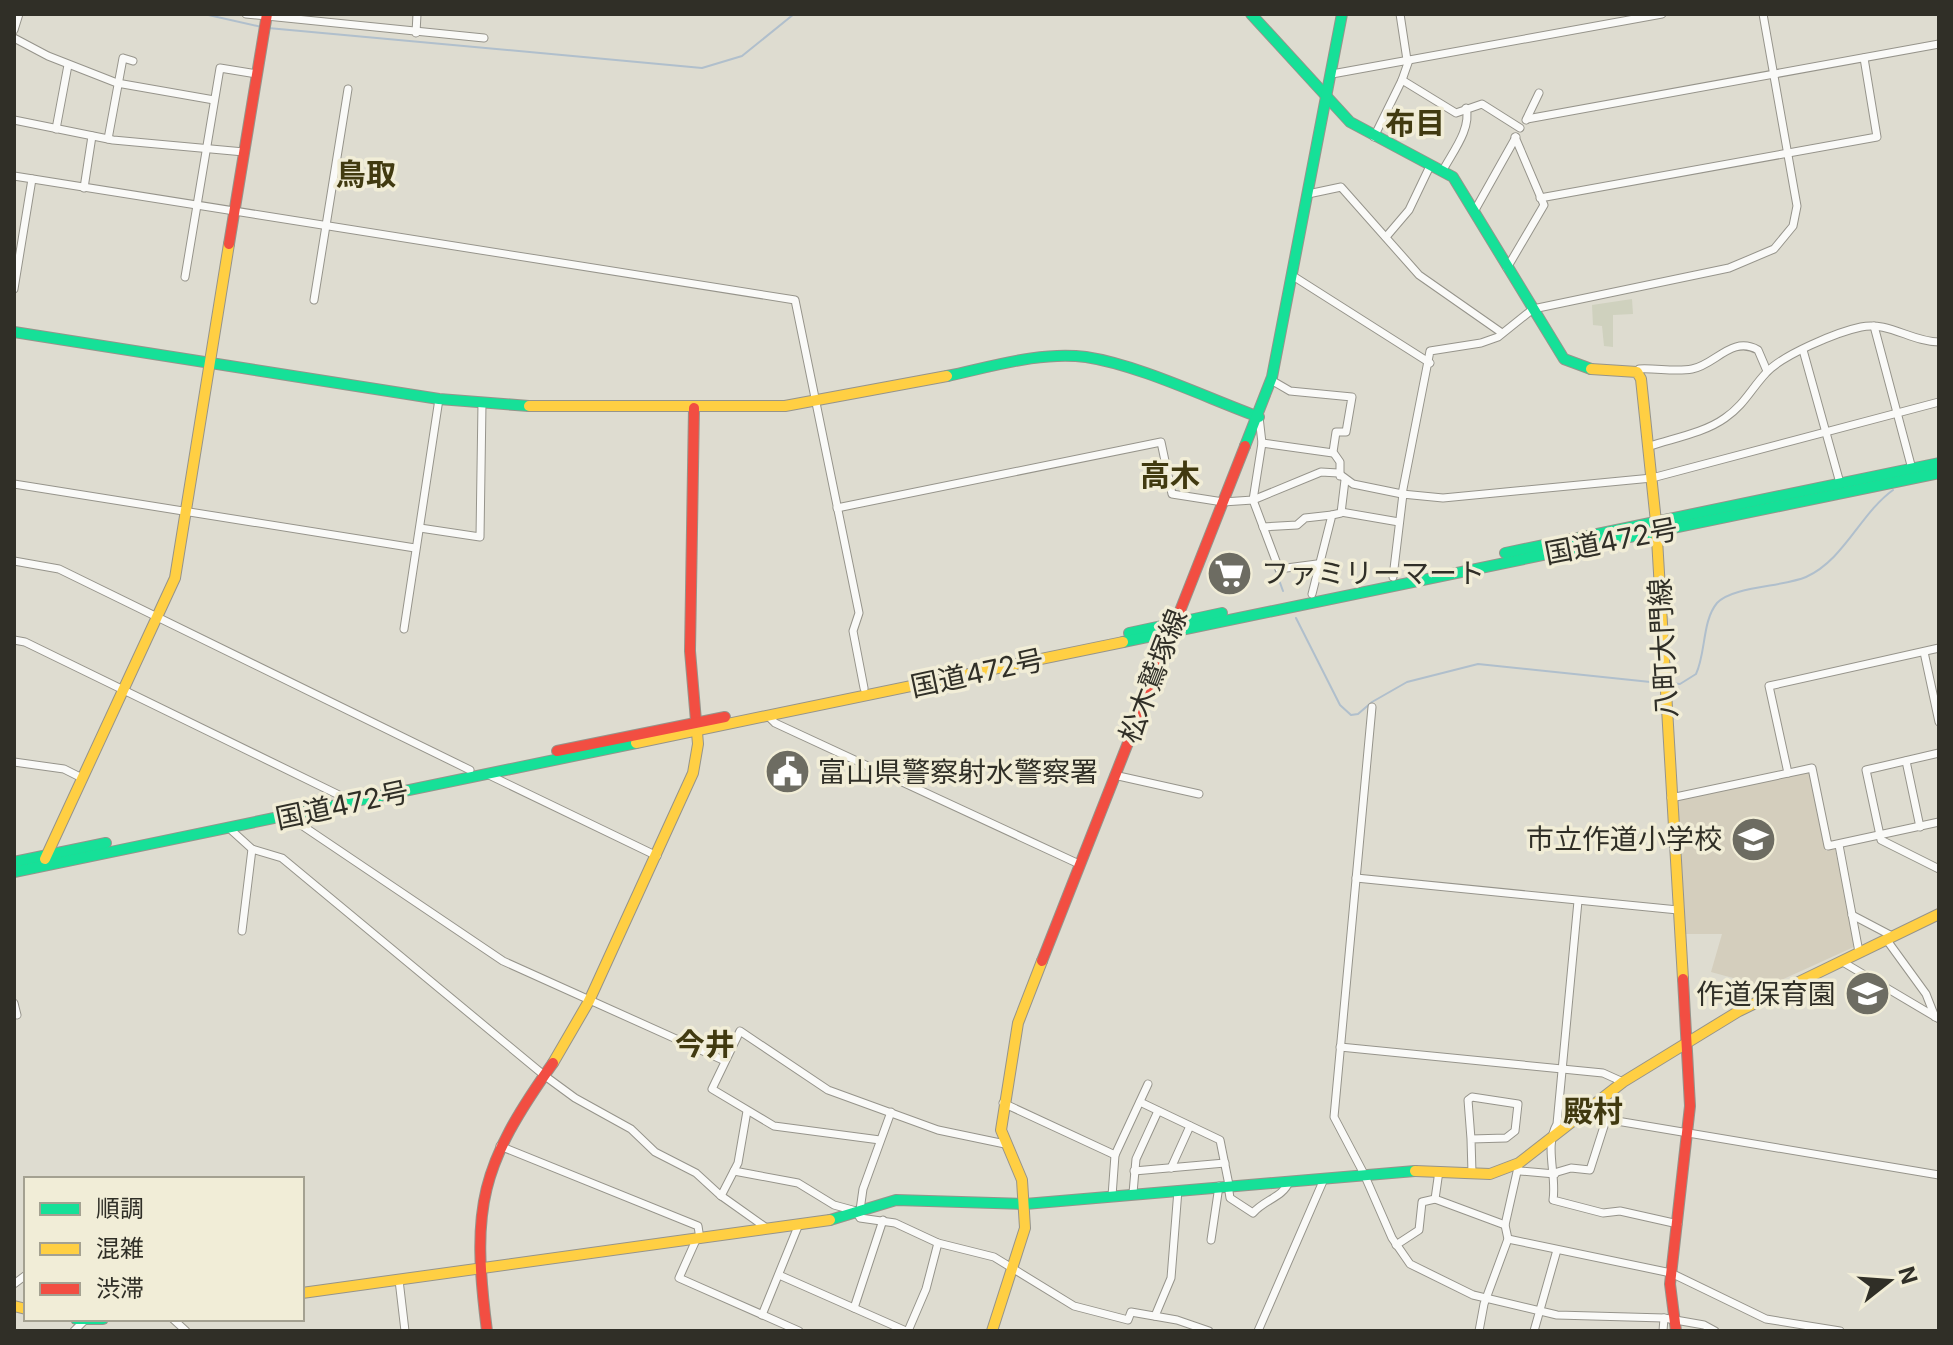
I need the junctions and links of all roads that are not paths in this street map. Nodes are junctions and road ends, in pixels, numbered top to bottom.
1 (19, 14) edge
2 (246, 14) edge
3 (417, 14) edge
4 (1251, 14) edge
5 (1342, 14) edge
6 (1400, 14) edge
7 (1594, 14) edge
8 (1662, 14) edge
9 (1763, 14) edge
10 (267, 16) edge
11 (1596, 25) junction
12 (14, 30) edge
13 (416, 33) junction
14 (14, 38) edge
15 (484, 38) dead end
16 (1939, 44) edge
17 (1864, 58) junction
18 (1408, 60) junction
19 (133, 61) dead end
20 (68, 65) junction
21 (257, 74) junction
22 (1332, 74) junction
23 (1773, 75) junction
24 (1402, 80) junction
25 (117, 83) junction
26 (348, 89) dead end
27 (1539, 93) dead end
28 (1325, 97) junction
29 (214, 100) junction
30 (1466, 108) junction
31 (1527, 119) junction
32 (14, 120) edge
33 (1520, 128) junction
34 (56, 129) junction
35 (92, 136) junction
36 (1374, 137) junction
37 (1515, 137) junction
38 (108, 139) junction
39 (207, 146) junction
40 (1788, 151) junction
41 (244, 152) junction
42 (1430, 166) junction
43 (1442, 172) junction
44 (14, 176) edge
45 (32, 179) junction
46 (84, 188) junction
47 (1308, 194) junction
48 (1540, 198) junction
49 (198, 205) junction
50 (235, 210) junction
51 (1475, 210) junction
52 (327, 226) junction
53 (1386, 237) junction
54 (1507, 268) junction
55 (1293, 276) junction
56 (185, 277) dead end
57 (14, 289) edge
58 (314, 300) dead end
59 (1533, 309) junction
60 (1874, 326) junction
61 (14, 332) edge
62 (1502, 333) junction
63 (1939, 342) edge
64 (1803, 350) junction
65 (1430, 363) junction
66 (210, 365) junction
67 (1767, 371) junction
68 (1637, 372) junction
69 (1271, 380) junction
70 (439, 399) junction
71 (816, 401) junction
72 (1939, 402) edge
73 (482, 403) junction
74 (694, 408) junction
75 (1897, 413) junction
76 (1259, 417) junction
77 (1826, 432) junction
78 (1262, 443) junction
79 (1650, 446) junction
80 (1333, 453) junction
81 (1939, 463) edge
82 (1912, 469) junction
83 (1939, 473) edge
84 (1343, 478) junction
85 (1652, 478) junction
86 (14, 484) edge
87 (1840, 484) junction
88 (1402, 494) junction
89 (1253, 500) junction
90 (1223, 502) junction
91 (837, 508) junction
92 (186, 512) junction
93 (1341, 512) junction
94 (1332, 515) junction
95 (1399, 522) junction
96 (1657, 526) junction
97 (1263, 527) junction
98 (420, 528) junction
99 (415, 548) junction
100 (14, 561) edge
101 (1317, 564) junction
102 (1393, 577) junction
103 (1312, 594) junction
104 (159, 618) junction
105 (1173, 623) junction
106 (404, 629) dead end
107 (1168, 635) junction
108 (14, 640) edge
109 (1939, 648) edge
110 (1924, 652) junction
111 (864, 688) junction
112 (123, 690) junction
113 (1372, 707) dead end
114 (768, 716) junction
115 (1939, 722) edge
116 (696, 728) junction
117 (1939, 753) edge
118 (1906, 761) junction
119 (14, 762) edge
120 (470, 770) junction
121 (1788, 773) junction
122 (488, 774) junction
123 (1114, 775) junction
124 (82, 778) junction
125 (1199, 794) dead end
126 (341, 796) junction
127 (1671, 798) junction
128 (288, 816) junction
129 (1939, 822) edge
130 (1920, 827) junction
131 (230, 829) junction
132 (1879, 836) junction
133 (1839, 845) junction
134 (252, 849) junction
135 (657, 856) junction
136 (45, 860) junction
137 (14, 862) edge
138 (1079, 864) junction
139 (1939, 869) edge
140 (14, 872) edge
141 (1356, 878) junction
142 (1578, 901) junction
143 (1678, 910) junction
144 (1939, 914) edge
145 (1852, 915) junction
146 (242, 931) dead end
147 (1889, 938) junction
148 (1859, 952) junction
149 (1841, 961) junction
150 (589, 1001) junction
151 (14, 1003) edge
152 (17, 1015) dead end
153 (1937, 1018) edge
154 (1686, 1044) junction
155 (1340, 1047) junction
156 (725, 1061) junction
157 (1561, 1069) junction
158 (545, 1076) junction
159 (1623, 1082) junction
160 (1148, 1084) dead end
161 (1140, 1102) junction
162 (1003, 1103) junction
163 (747, 1111) junction
164 (1158, 1111) junction
165 (891, 1112) junction
166 (1579, 1115) junction
167 (1606, 1120) junction
168 (1190, 1126) junction
169 (1690, 1134) junction
170 (1549, 1138) junction
171 (1471, 1139) junction
172 (880, 1140) junction
173 (1005, 1144) junction
174 (500, 1146) junction
175 (1115, 1155) junction
176 (1225, 1163) junction
177 (1519, 1167) junction
178 (1171, 1168) junction
179 (734, 1171) junction
180 (1134, 1171) junction
181 (1439, 1171) junction
182 (1472, 1173) junction
183 (1364, 1174) junction
184 (1554, 1174) junction
185 (1939, 1175) edge
186 (1324, 1179) junction
187 (1289, 1182) junction
188 (1225, 1186) junction
189 (1178, 1190) junction
190 (1133, 1193) junction
191 (721, 1196) junction
192 (1112, 1196) junction
193 (1435, 1199) junction
194 (1025, 1204) junction
195 (858, 1211) junction
196 (883, 1220) junction
197 (799, 1224) junction
198 (1678, 1224) junction
199 (1505, 1225) junction
200 (768, 1229) junction
201 (1508, 1239) junction
202 (698, 1240) junction
203 (1211, 1240) dead end
204 (938, 1243) junction
205 (1396, 1245) junction
206 (1557, 1250) junction
207 (479, 1270) junction
208 (1012, 1270) junction
209 (1671, 1273) junction
210 (779, 1275) junction
211 (399, 1280) junction
212 (304, 1293) edge
213 (1486, 1299) junction
214 (854, 1308) junction
215 (1540, 1311) junction
216 (762, 1315) junction
217 (1155, 1316) junction
218 (1667, 1318) junction
219 (1128, 1320) junction
220 (405, 1331) edge
221 (487, 1331) edge
222 (799, 1331) edge
223 (907, 1331) edge
224 (992, 1331) edge
225 (1126, 1331) edge
226 (1209, 1331) edge
227 (1258, 1331) edge
228 (1479, 1331) edge
229 (1534, 1331) edge
230 (1663, 1331) edge
231 (1676, 1331) edge
232 (1715, 1331) edge
233 (1840, 1331) edge

1 - 12 street
2 - 10 street
3 - 13 street
4 - 28 main road
5 - 22 main road, 松木鷲塚線
6 - 18 street
7 - 11 street
8 - 11 street
9 - 23 street
10 - 13 street
10 - 21 main road
11 - 18 street
13 - 15 street
14 - 20 street
16 - 17 street
17 - 23 street
17 - 40 street
18 - 22 street
18 - 24 street
19 - 25 street
20 - 25 street
20 - 34 street
21 - 29 street
21 - 41 main road
22 - 28 main road, 松木鷲塚線
23 - 31 street
23 - 40 street
24 - 30 street
24 - 36 street
25 - 29 street
25 - 38 street
26 - 52 street
27 - 31 street
28 - 36 main road
28 - 47 main road, 松木鷲塚線
29 - 39 street
30 - 33 street
30 - 43 street
31 - 33 street
32 - 34 street
33 - 37 street
34 - 35 street
35 - 38 street
35 - 46 street
36 - 42 main road
37 - 48 street
37 - 51 street
38 - 39 street
39 - 41 street
39 - 49 street
40 - 48 street
40 - 59 street
41 - 50 main road
42 - 43 main road
42 - 53 street
43 - 51 main road
44 - 45 street
45 - 46 street
45 - 57 street
46 - 49 street
47 - 53 street
47 - 55 main road, 松木鷲塚線
48 - 54 street
49 - 50 street
49 - 56 street
50 - 52 street
50 - 66 main road
51 - 54 main road
52 - 58 street
52 - 71 street
53 - 62 street
54 - 59 main road
55 - 65 street
55 - 69 main road, 松木鷲塚線
59 - 62 street
59 - 68 main road
60 - 63 street
60 - 64 street
60 - 75 street
61 - 66 main road
62 - 65 street
64 - 67 street
64 - 77 street
65 - 88 street
66 - 70 main road
66 - 92 main road
67 - 68 street
67 - 79 street
68 - 79 main road, 八町大門線
69 - 76 main road, 松木鷲塚線
69 - 80 street
70 - 73 main road
70 - 98 street
71 - 74 main road
71 - 76 main road
71 - 91 street
72 - 75 street
73 - 74 main road
73 - 98 street
74 - 116 main road
75 - 77 street
75 - 82 street
76 - 78 street
76 - 90 main road, 松木鷲塚線
77 - 85 street
77 - 87 street
78 - 80 street
78 - 89 street
79 - 85 main road, 八町大門線
80 - 84 street
81 - 82 main road, 国道472号
82 - 87 main road, 国道472号
83 - 96 main road, 国道472号
84 - 88 street
84 - 89 street
84 - 93 street
85 - 88 street
85 - 96 main road, 八町大門線
86 - 92 street
87 - 96 main road, 国道472号
88 - 95 street
89 - 90 street
89 - 97 street
90 - 91 street
90 - 105 main road, 松木鷲塚線
91 - 111 street
92 - 99 street
92 - 104 main road
93 - 94 street
93 - 95 street
94 - 97 street
94 - 101 street
95 - 102 street
96 - 102 main road, 国道472号
96 - 107 main road, 国道472号
96 - 127 main road, 八町大門線
97 - 101 street
98 - 99 street
99 - 106 street
100 - 104 street
101 - 103 street
102 - 103 main road, 国道472号
103 - 105 main road, 国道472号
104 - 112 main road
104 - 120 street
105 - 107 main road, 松木鷲塚線
105 - 111 main road, 国道472号
107 - 114 main road, 国道472号
107 - 123 main road, 松木鷲塚線
108 - 112 street
109 - 110 street
110 - 115 street
110 - 121 street
111 - 116 main road, 国道472号
112 - 124 main road
112 - 126 street
113 - 141 street
114 - 116 main road, 国道472号
114 - 138 street
116 - 120 main road, 国道472号
116 - 122 main road, 国道472号
116 - 135 main road
117 - 118 street
118 - 130 street
118 - 132 street
119 - 124 street
120 - 126 main road, 国道472号
121 - 127 street
121 - 133 street
122 - 128 main road, 国道472号
122 - 135 street
123 - 125 street
123 - 138 main road, 松木鷲塚線
124 - 136 main road
126 - 136 main road, 国道472号
127 - 143 main road, 八町大門線
128 - 131 main road, 国道472号
128 - 150 street
129 - 130 street
130 - 132 street
131 - 134 street
131 - 136 main road, 国道472号
132 - 133 street
132 - 139 street
133 - 145 street
134 - 146 street
134 - 158 street
135 - 150 main road
136 - 137 main road, 国道472号
136 - 140 main road, 国道472号
138 - 162 main road, 松木鷲塚線
141 - 142 street
141 - 155 street
142 - 143 street
142 - 157 street
143 - 154 main road, 八町大門線
144 - 147 main road
145 - 147 street
145 - 148 street
147 - 148 main road
147 - 153 street
148 - 149 main road
149 - 153 street
149 - 154 main road
150 - 156 street
150 - 158 main road
151 - 152 street
154 - 159 main road
154 - 169 main road, 八町大門線
155 - 157 street
155 - 183 street
156 - 163 street
156 - 165 street
157 - 159 street
157 - 170 street
158 - 174 main road
158 - 191 street
159 - 166 main road
160 - 161 street
161 - 164 street
161 - 175 street
162 - 173 main road, 松木鷲塚線
162 - 175 street
163 - 172 street
163 - 179 street
164 - 168 street
164 - 180 street
165 - 172 street
165 - 173 street
166 - 167 street
166 - 170 main road
167 - 169 street
167 - 184 street
168 - 176 street
168 - 178 street
169 - 185 street
169 - 198 main road, 八町大門線
170 - 177 main road
170 - 184 street
171 - 171 street
171 - 182 street
172 - 195 street
173 - 194 main road, 松木鷲塚線
174 - 202 street
174 - 207 main road
175 - 192 street
176 - 178 street
176 - 188 street
177 - 182 main road
177 - 184 street
177 - 199 street
178 - 180 street
179 - 191 street
179 - 195 street
180 - 190 street
181 - 182 main road
181 - 183 main road
181 - 193 street
183 - 186 main road
183 - 205 street
184 - 198 street
186 - 187 main road
186 - 227 street
187 - 188 main road
187 - 188 street
188 - 189 main road
188 - 203 street
189 - 190 main road
189 - 217 street
190 - 192 main road
191 - 200 street
192 - 194 main road
193 - 199 street
193 - 205 street
194 - 195 main road
194 - 208 main road, 松木鷲塚線
195 - 196 street
195 - 197 main road
196 - 204 street
196 - 214 street
197 - 200 main road
197 - 210 street
198 - 209 main road, 八町大門線
199 - 201 street
200 - 202 main road
201 - 206 street
201 - 213 street
202 - 207 main road
202 - 216 street
204 - 208 street
204 - 223 street
205 - 213 street
206 - 209 street
206 - 215 street
207 - 211 main road
207 - 221 main road
208 - 219 street
208 - 224 main road, 松木鷲塚線
209 - 218 main road, 八町大門線
209 - 233 street
210 - 214 street
210 - 216 street
211 - 212 main road
211 - 220 street
213 - 215 street
213 - 228 street
214 - 223 street
215 - 218 street
215 - 229 street
216 - 222 street
217 - 219 street
217 - 226 street
218 - 230 street
218 - 231 main road, 八町大門線
218 - 232 street
219 - 225 street

